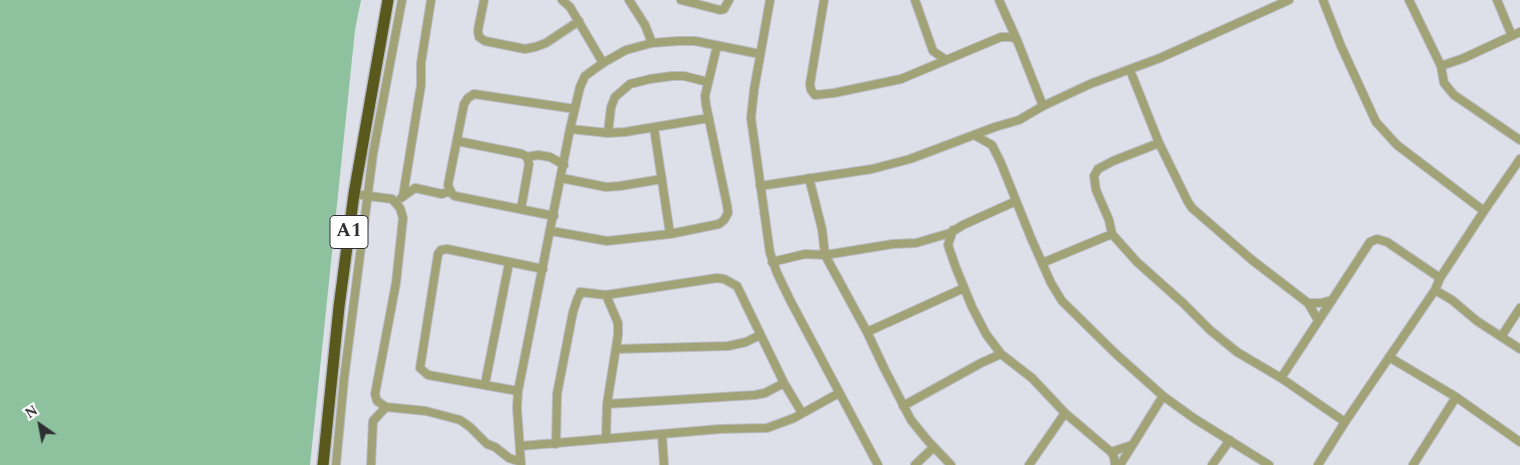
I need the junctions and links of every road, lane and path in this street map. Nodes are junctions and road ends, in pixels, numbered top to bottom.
1 (388, 0) edge
2 (402, 0) edge
3 (431, 0) edge
4 (484, 0) edge
5 (562, 0) edge
6 (629, 0) edge
7 (680, 0) edge
8 (729, 0) edge
9 (770, 0) edge
10 (824, 0) edge
11 (915, 0) edge
12 (999, 0) edge
13 (1289, 0) edge
14 (1323, 0) edge
15 (1409, 0) edge
16 (1497, 0) edge
17 (579, 21) junction
18 (1009, 22) junction
19 (1520, 32) edge
20 (1512, 36) junction
21 (1001, 37) junction
22 (1017, 40) junction
23 (652, 43) junction
24 (717, 46) junction
25 (934, 51) junction
26 (760, 54) junction
27 (946, 60) junction
28 (603, 62) junction
29 (1441, 66) junction
30 (927, 68) junction
31 (1130, 70) junction
32 (708, 82) junction
33 (1043, 106) junction
34 (575, 110) junction
35 (709, 118) junction
36 (995, 127) junction
37 (654, 128) junction
38 (570, 129) junction
39 (608, 133) junction
40 (974, 135) junction
41 (458, 140) junction
42 (1520, 140) edge
43 (1158, 143) junction
44 (992, 145) junction
45 (527, 157) junction
46 (1520, 159) edge
47 (564, 165) junction
48 (561, 178) junction
49 (809, 178) junction
50 (662, 179) junction
51 (760, 186) junction
52 (450, 192) junction
53 (354, 194) junction
54 (403, 196) junction
55 (368, 197) junction
56 (1016, 200) junction
57 (396, 202) junction
58 (521, 209) junction
59 (1484, 212) junction
60 (554, 216) junction
61 (953, 230) junction
62 (551, 231) junction
63 (670, 234) junction
64 (1112, 234) junction
65 (936, 237) junction
66 (948, 245) junction
67 (826, 254) junction
68 (772, 262) junction
69 (509, 263) junction
70 (1042, 263) junction
71 (543, 268) junction
72 (1440, 278) junction
73 (964, 288) junction
74 (1435, 290) junction
75 (606, 295) junction
76 (1332, 300) junction
77 (1308, 303) junction
78 (1520, 308) edge
79 (1318, 320) junction
80 (868, 332) junction
81 (760, 336) junction
82 (1502, 337) junction
83 (617, 349) junction
84 (1520, 349) edge
85 (1001, 354) junction
86 (1390, 357) junction
87 (1281, 378) junction
88 (784, 383) junction
89 (485, 384) junction
90 (518, 390) junction
91 (839, 393) junction
92 (1164, 396) junction
93 (1456, 397) junction
94 (375, 398) junction
95 (607, 404) junction
96 (903, 406) junction
97 (386, 407) junction
98 (802, 413) junction
99 (1065, 413) junction
100 (373, 421) junction
101 (1345, 422) junction
102 (662, 435) junction
103 (606, 440) junction
104 (1230, 440) junction
105 (1520, 442) edge
106 (556, 444) junction
107 (1132, 445) junction
108 (521, 446) junction
109 (934, 447) junction
110 (1111, 452) junction
111 (521, 464) edge
112 (323, 465) edge
113 (336, 465) edge
114 (371, 465) edge
115 (664, 465) edge
116 (878, 465) edge
117 (915, 465) edge
118 (951, 465) edge
119 (1030, 465) edge
120 (1115, 465) edge
121 (1120, 465) edge
122 (1212, 465) edge
123 (1269, 465) edge
124 (1318, 465) edge
125 (1413, 465) edge

1 - 53 highway, A1
2 - 55 street
3 - 54 street
4 - 17 street
5 - 17 street
6 - 23 street
7 - 8 street
9 - 26 street
10 - 30 street
11 - 25 street
12 - 18 street
13 - 31 street
14 - 59 street
15 - 29 street
16 - 20 street
17 - 28 street
18 - 21 street
18 - 22 street
19 - 20 street
20 - 29 street
21 - 22 street
21 - 27 street
22 - 33 street
23 - 24 street
23 - 28 street
24 - 26 street
24 - 32 street
25 - 27 street
25 - 30 street
26 - 51 street
27 - 30 street
28 - 34 street
29 - 42 street
31 - 33 street
31 - 43 street
32 - 35 street
32 - 39 street
33 - 36 street
34 - 38 street
34 - 41 street
35 - 37 street
35 - 63 street
36 - 40 street
36 - 44 street
37 - 39 street
37 - 50 street
38 - 39 street
38 - 47 street
40 - 44 street
40 - 49 street
41 - 45 street
41 - 52 street
43 - 64 street
43 - 77 street
44 - 56 street
45 - 47 street
45 - 58 street
46 - 59 street
47 - 48 street
48 - 50 street
48 - 60 street
49 - 51 street
49 - 67 street
50 - 63 street
51 - 68 street
52 - 54 street
52 - 58 street
53 - 55 street
53 - 112 highway, A1
54 - 57 street
55 - 57 street
55 - 113 street
56 - 61 street
56 - 70 street
57 - 94 street
58 - 60 street
59 - 72 street
60 - 62 street
61 - 65 street
61 - 66 street
62 - 63 street
62 - 71 street
64 - 70 street
64 - 87 street
65 - 66 street
65 - 67 street
66 - 73 street
67 - 68 street
67 - 80 street
68 - 91 street
69 - 71 street
69 - 89 street
69 - 89 street
70 - 92 street
71 - 90 street
72 - 74 street
72 - 76 street
73 - 80 street
73 - 85 street
74 - 82 street
74 - 86 street
75 - 81 street
75 - 83 street
75 - 106 street
76 - 77 street
76 - 79 street
77 - 79 street
78 - 82 street
79 - 87 street
80 - 96 street
81 - 83 street
81 - 88 street
82 - 84 street
83 - 95 street
85 - 96 street
85 - 99 street
86 - 93 street
86 - 101 street
87 - 101 street
88 - 95 street
88 - 98 street
89 - 90 street
90 - 108 street
91 - 98 street
91 - 116 street
92 - 104 street
92 - 107 street
93 - 105 street
93 - 125 street
94 - 97 street
94 - 100 street
95 - 103 street
96 - 109 street
97 - 100 street
97 - 111 street
98 - 102 street
99 - 110 street
99 - 119 street
100 - 114 street
101 - 124 street
102 - 103 street
102 - 115 street
103 - 106 street
104 - 122 street
104 - 123 street
106 - 108 street
107 - 110 street
107 - 121 street
108 - 111 street
109 - 117 street
109 - 118 street
110 - 120 street

